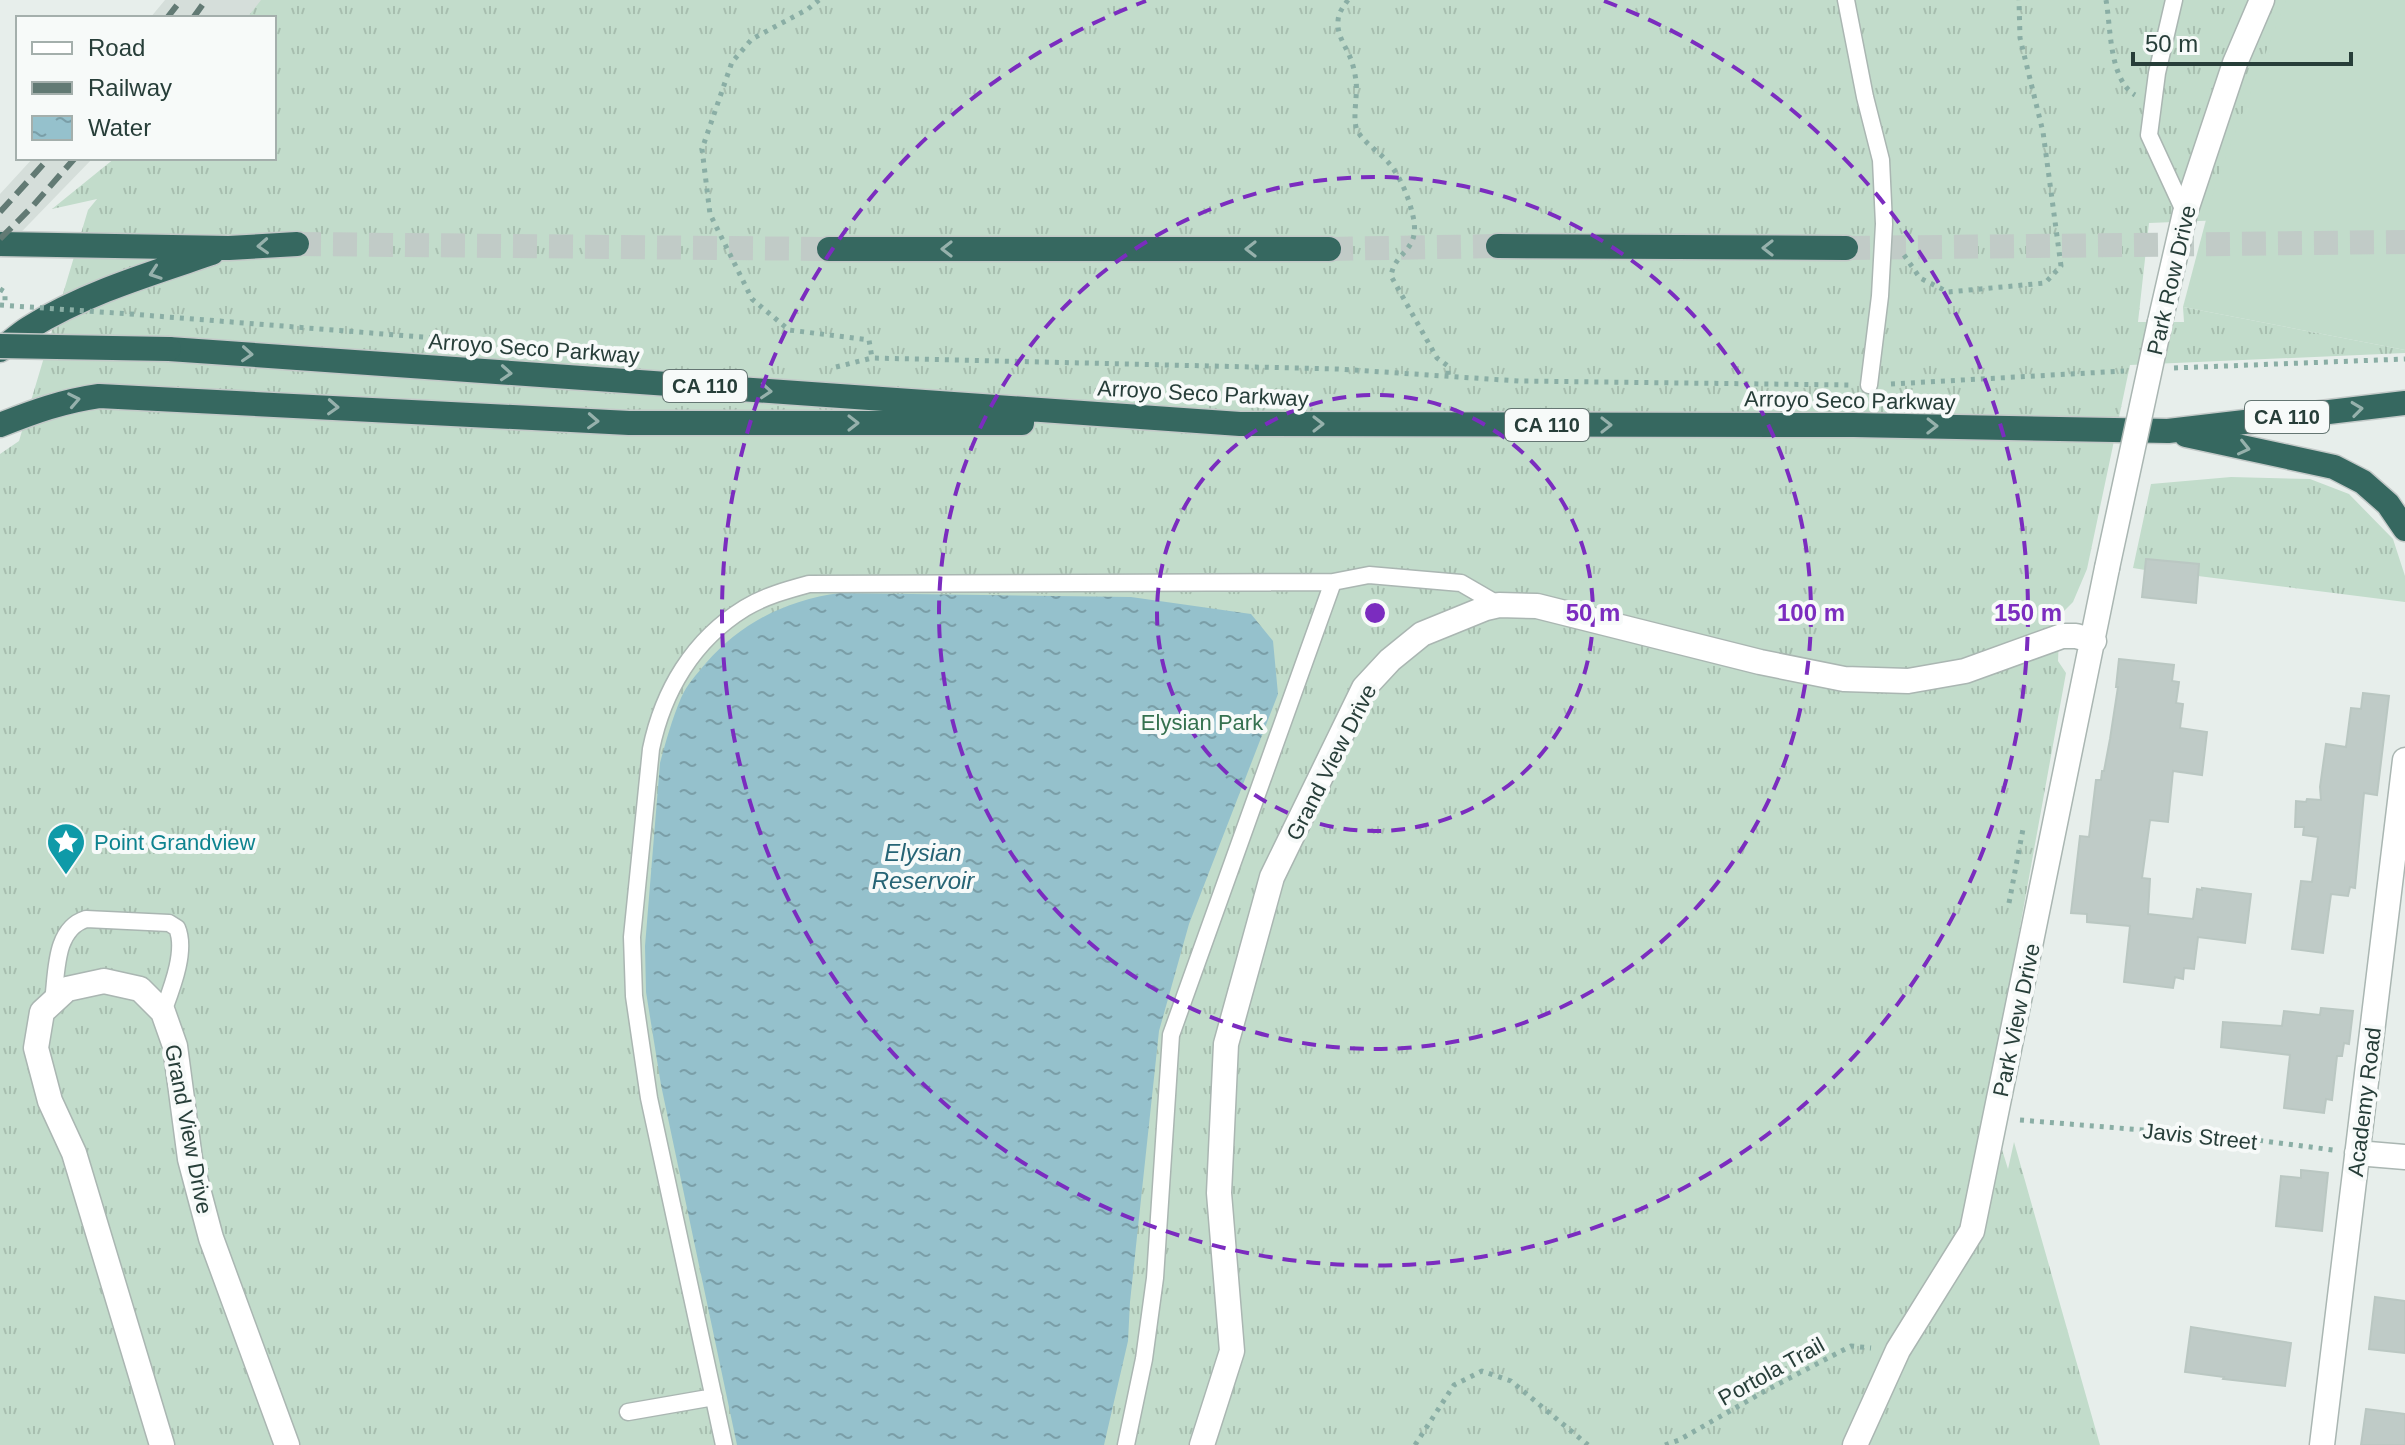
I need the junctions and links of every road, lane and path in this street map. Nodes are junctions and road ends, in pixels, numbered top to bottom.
1 (819, 0) edge
2 (1348, 0) edge
3 (1846, 0) edge
4 (2019, 0) edge
5 (2106, 0) edge
6 (2174, 0) edge
7 (2262, 0) edge
8 (2153, 106) junction
9 (2185, 213) junction
10 (1884, 224) junction
11 (0, 244) edge
12 (297, 244) tunnel mouth
13 (1498, 246) tunnel mouth
14 (229, 248) junction
15 (1846, 248) tunnel mouth
16 (829, 249) tunnel mouth
17 (1329, 249) tunnel mouth
18 (0, 290) edge
19 (0, 303) edge
20 (463, 340) dead end
21 (0, 348) edge
22 (872, 358) junction
23 (2405, 359) edge
24 (829, 369) dead end
25 (2160, 369) dead end
26 (2129, 370) dead end
27 (1448, 377) junction
28 (1869, 385) junction
29 (2405, 403) edge
30 (1240, 424) junction
31 (0, 425) edge
32 (2168, 431) junction
33 (2405, 529) edge
34 (2107, 568) joint
35 (1333, 582) junction
36 (1499, 605) junction
37 (2094, 641) junction
38 (2405, 760) edge
39 (53, 1001) junction
40 (163, 1012) junction
41 (1995, 1119) junction
42 (2357, 1153) junction
43 (2405, 1157) edge
44 (1898, 1350) junction
45 (714, 1397) junction
46 (628, 1412) dead end
47 (162, 1445) edge
48 (287, 1445) edge
49 (724, 1445) edge
50 (1126, 1445) edge
51 (1202, 1445) edge
52 (1415, 1445) edge
53 (1588, 1445) edge
54 (1665, 1445) edge
55 (1855, 1445) edge
56 (2322, 1445) edge

1 - 22 path
2 - 27 path
3 - 10 lane
4 - 10 path
5 - 8 path
6 - 8 lane
7 - 9 street, Park Row Drive
8 - 9 lane
9 - 34 street, Park Row Drive, bridge
10 - 28 lane
11 - 14 highway
12 -> 14 highway
15 -> 13 highway
14 -> 21 highway
17 -> 16 highway
18 - 19 path
19 - 20 path, bridge
21 -> 30 highway, Arroyo Seco Parkway / CA 110, bridge
22 - 24 path
22 - 27 path
23 - 25 path
26 - 28 path
27 - 28 path
32 -> 29 highway, Arroyo Seco Parkway / CA 110
31 -> 30 highway
30 -> 32 highway, Arroyo Seco Parkway / CA 110
32 -> 33 highway
34 - 37 street, Park View Drive
35 - 36 lane
35 - 45 lane
35 - 50 lane
36 - 37 street, Grand View Drive
36 - 51 street, Grand View Drive
37 - 41 street, Park View Drive
38 - 42 street, Academy Road
39 - 40 street
39 - 40 lane
39 - 47 street
40 - 48 street, Grand View Drive
41 - 42 path, Javis Street
41 - 44 street, Park View Drive
42 - 43 street
42 - 56 street, Academy Road
44 - 54 path, Portola Trail
44 - 55 street, Park View Drive
45 - 46 lane
45 - 49 lane
52 - 53 path

